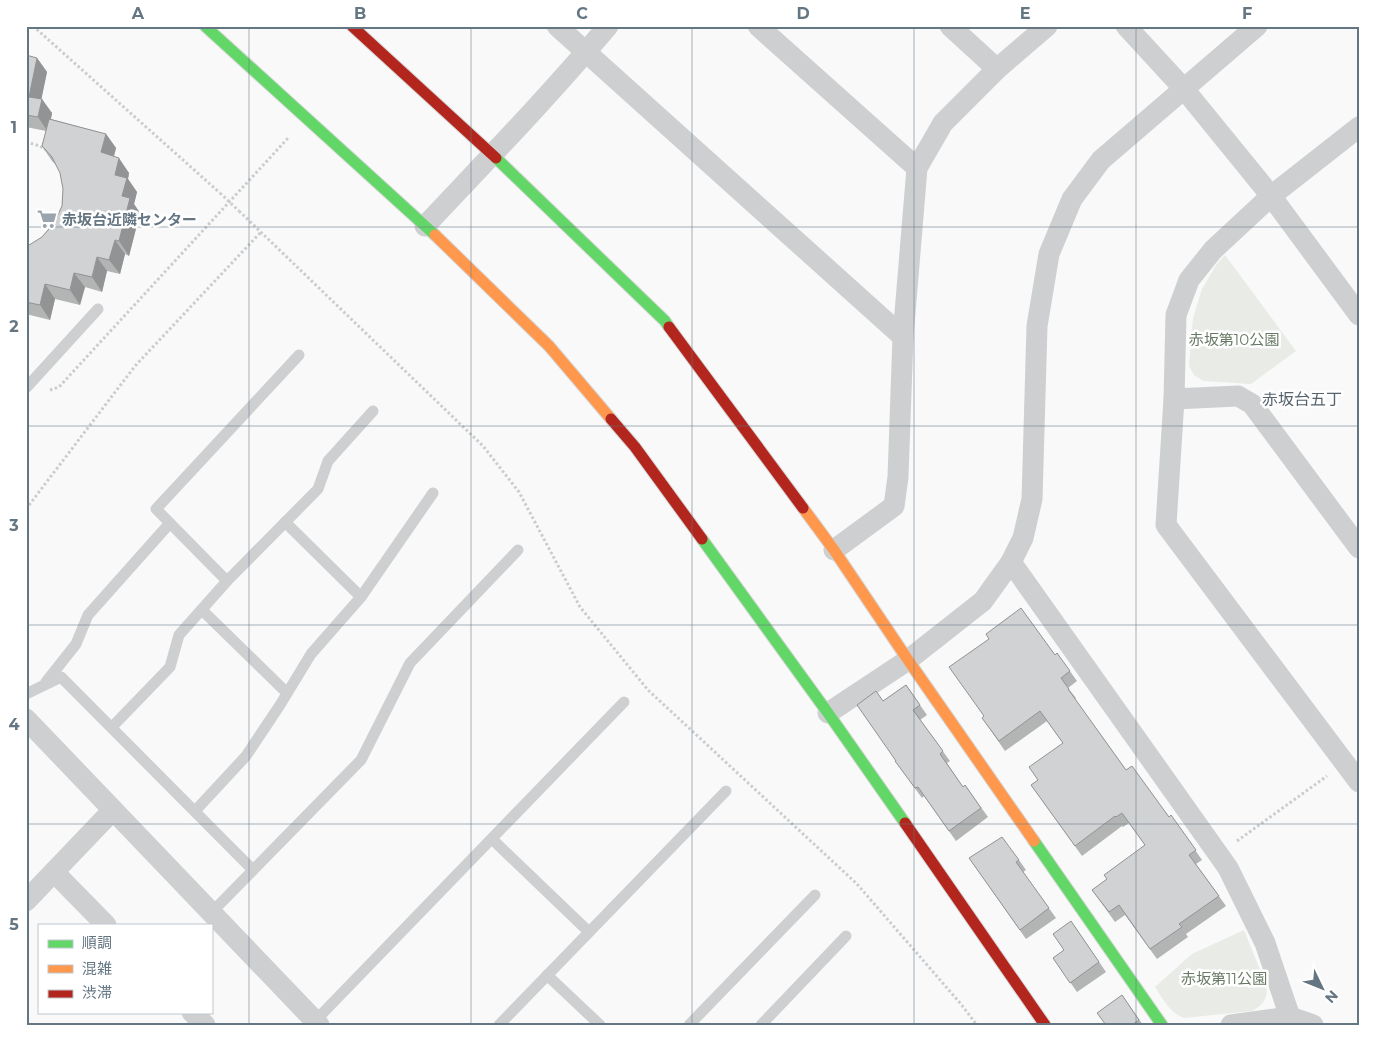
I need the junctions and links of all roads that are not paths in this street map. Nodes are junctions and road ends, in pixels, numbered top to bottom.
1 (205, 26) edge
2 (352, 26) edge
3 (557, 26) edge
4 (608, 26) edge
5 (758, 26) edge
6 (950, 26) edge
7 (1047, 26) edge
8 (1126, 26) edge
9 (1257, 26) edge
10 (586, 52) junction
11 (997, 69) junction
12 (1184, 89) junction
13 (1359, 127) edge
14 (492, 155) junction
15 (917, 168) junction
16 (1271, 196) junction
17 (425, 226) junction
18 (98, 309) dead end
19 (1359, 315) edge
20 (903, 337) junction
21 (299, 355) dead end
22 (26, 388) edge
23 (1174, 399) junction
24 (372, 411) dead end
25 (433, 493) dead end
26 (285, 522) junction
27 (170, 523) junction
28 (1359, 548) edge
29 (518, 550) dead end
30 (834, 550) junction
31 (1011, 562) junction
32 (228, 581) junction
33 (361, 597) junction
34 (202, 610) junction
35 (908, 660) junction
36 (44, 685) junction
37 (288, 693) junction
38 (26, 694) edge
39 (624, 702) dead end
40 (828, 713) junction
41 (26, 719) edge
42 (112, 727) junction
43 (1352, 758) edge
44 (1359, 782) edge
45 (726, 790) dead end
46 (112, 810) junction
47 (194, 811) junction
48 (492, 839) junction
49 (253, 870) junction
50 (54, 872) junction
51 (815, 895) dead end
52 (26, 901) edge
53 (212, 912) junction
54 (105, 924) edge
55 (589, 932) junction
56 (846, 936) dead end
57 (547, 975) junction
58 (194, 1014) edge
59 (1290, 1017) junction
60 (317, 1023) edge
61 (205, 1025) edge
62 (499, 1025) edge
63 (600, 1025) edge
64 (688, 1025) edge
65 (761, 1025) edge
66 (1046, 1025) edge
67 (1162, 1025) edge
68 (1231, 1025) edge
69 (1313, 1025) edge

1 - 17 street
2 - 14 street
3 - 10 street
4 - 10 street
5 - 15 street
6 - 11 street
7 - 11 street
8 - 12 street
9 - 12 street
10 - 14 street
10 - 20 street
11 - 15 street
12 - 16 street
12 - 31 street
13 - 16 street
14 - 17 street
14 - 30 street
15 - 20 street
16 - 19 street
16 - 23 street
17 - 40 street
18 - 22 lane
20 - 30 street
21 - 27 lane
23 - 28 street
23 - 43 street
24 - 26 lane
25 - 33 lane
26 - 32 lane
26 - 33 lane
27 - 32 lane
27 - 36 lane
29 - 49 lane
30 - 35 street
31 - 35 street
31 - 59 street
32 - 34 lane
33 - 37 lane
34 - 37 lane
34 - 42 lane
35 - 40 street
35 - 67 street
36 - 38 lane
36 - 42 lane
37 - 47 lane
39 - 48 lane
40 - 66 street
41 - 46 street
42 - 47 lane
43 - 44 street
45 - 55 lane
46 - 50 street
46 - 53 street
47 - 49 lane
48 - 55 lane
48 - 60 lane
49 - 53 lane
50 - 52 street
50 - 54 street
51 - 64 lane
53 - 60 street
55 - 57 lane
56 - 65 lane
57 - 62 lane
57 - 63 lane
58 - 61 street
59 - 68 street
59 - 69 street

